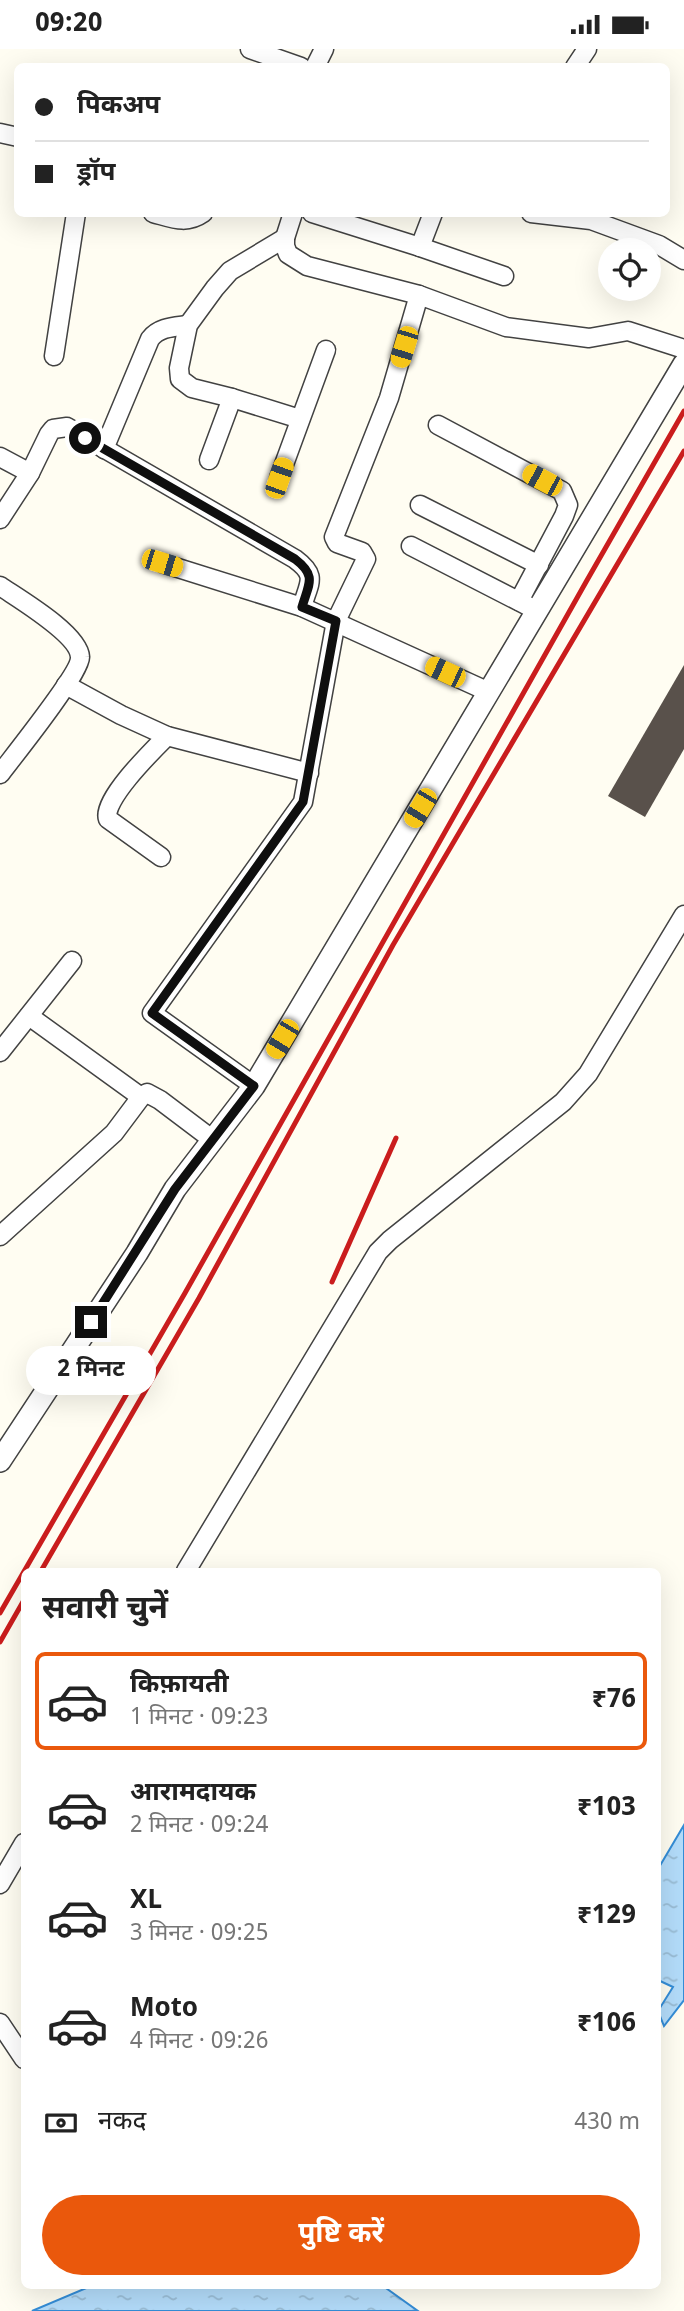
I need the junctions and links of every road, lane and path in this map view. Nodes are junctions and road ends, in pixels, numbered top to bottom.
1 (250, 49) edge
2 (290, 63) edge
3 (75, 217) edge
4 (168, 217) edge
5 (198, 217) edge
6 (292, 217) edge
7 (325, 217) edge
8 (431, 217) edge
9 (565, 217) edge
10 (285, 238) junction
11 (420, 247) junction
12 (684, 260) edge
13 (504, 276) dead end
14 (419, 295) junction
15 (188, 325) junction
16 (684, 349) edge
17 (326, 350) dead end
18 (54, 356) dead end
19 (684, 364) edge
20 (232, 398) junction
21 (300, 419) junction
22 (438, 425) dead end
23 (104, 449) junction
24 (0, 457) edge
25 (209, 460) dead end
26 (30, 473) junction
27 (279, 478) dead end
28 (420, 505) dead end
29 (0, 519) edge
30 (411, 546) dead end
31 (162, 563) dead end
32 (539, 565) junction
33 (0, 586) edge
34 (528, 606) junction
35 (302, 607) junction
36 (336, 621) junction
37 (66, 685) junction
38 (489, 692) junction
39 (167, 736) junction
40 (309, 773) junction
41 (0, 774) edge
42 (162, 857) dead end
43 (684, 915) edge
44 (72, 961) dead end
45 (29, 1016) junction
46 (0, 1052) edge
47 (254, 1086) junction
48 (141, 1097) junction
49 (213, 1140) junction
50 (0, 1236) edge
51 (0, 1461) edge
52 (188, 1568) edge
53 (21, 1848) edge
54 (0, 1884) edge
55 (0, 2023) edge
56 (21, 2054) edge

1 - 2 street
3 - 18 street
4 - 5 street
6 - 10 street
7 - 11 street
8 - 11 street
9 - 12 street
10 - 14 street
10 - 15 street
11 - 13 street
14 - 16 street
14 - 36 street
15 - 20 street
15 - 23 street
17 - 21 street
19 - 34 street
20 - 21 street
20 - 25 street
21 - 27 street
22 - 32 street
23 - 26 street
23 - 35 street
24 - 26 street
26 - 29 street
28 - 32 street
30 - 34 street
31 - 35 street
32 - 34 street
33 - 37 street
34 - 38 street
35 - 36 street
36 - 38 street
36 - 40 street
37 - 39 street
37 - 41 street
38 - 47 street
39 - 40 street
39 - 42 street
40 - 47 street
43 - 52 street
44 - 45 street
45 - 46 street
45 - 48 street
47 - 49 street
48 - 49 street
48 - 50 street
49 - 51 street
53 - 54 street
55 - 56 street

